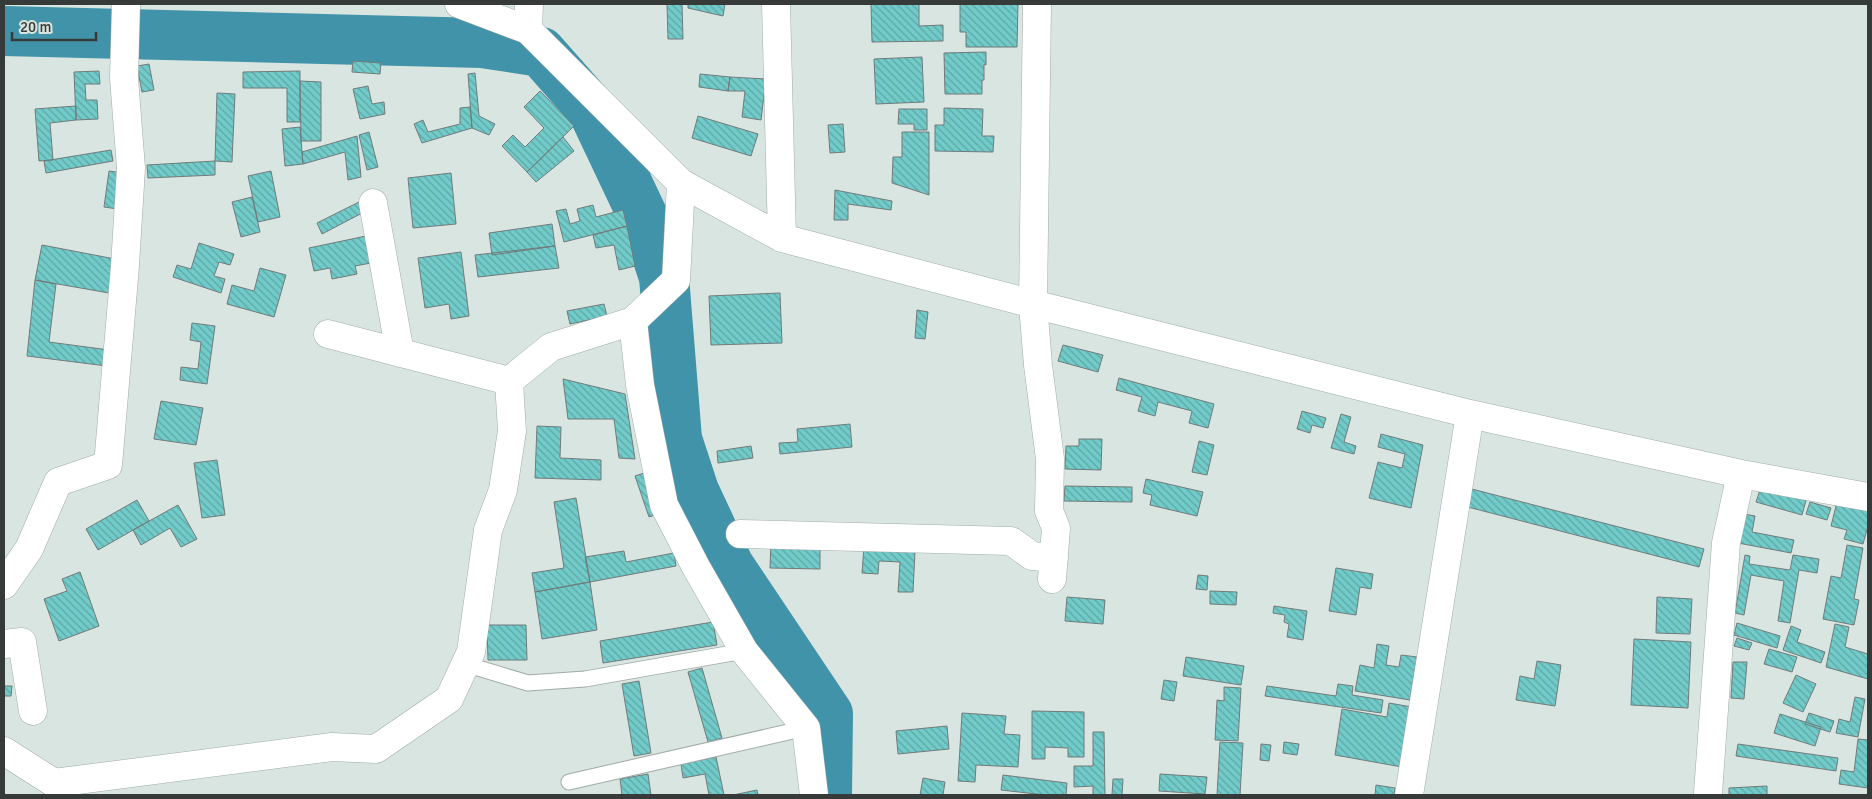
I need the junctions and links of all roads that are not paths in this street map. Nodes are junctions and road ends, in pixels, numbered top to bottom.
1 (126, 4) edge
2 (459, 4) edge
3 (776, 4) edge
4 (1038, 4) edge
5 (529, 17) edge
6 (681, 183) junction
7 (373, 203) dead end
8 (782, 238) junction
9 (1033, 304) junction
10 (633, 321) junction
11 (328, 334) dead end
12 (400, 353) junction
13 (509, 381) junction
14 (1470, 414) junction
15 (1741, 474) junction
16 (1868, 497) edge
17 (740, 534) dead end
18 (4, 585) edge
19 (4, 644) edge
20 (744, 651) junction
21 (465, 664) junction
22 (33, 711) dead end
23 (806, 728) junction
24 (4, 751) edge
25 (569, 782) dead end
26 (89, 787) edge
27 (1708, 793) dead end
28 (814, 795) edge
29 (1409, 795) edge

1 - 18 street
2 - 5 street
3 - 8 street
4 - 9 street
5 - 6 street
6 - 8 street
6 - 10 street
7 - 12 street
8 - 9 street
9 - 14 street
9 - 17 street
10 - 13 street
10 - 20 street
11 - 12 street
12 - 13 street
13 - 21 street
14 - 15 street
14 - 29 street
15 - 16 street
15 - 27 street
19 - 22 street
20 - 21 lane
20 - 23 street
21 - 26 street
23 - 25 lane
23 - 28 street
24 - 26 street

